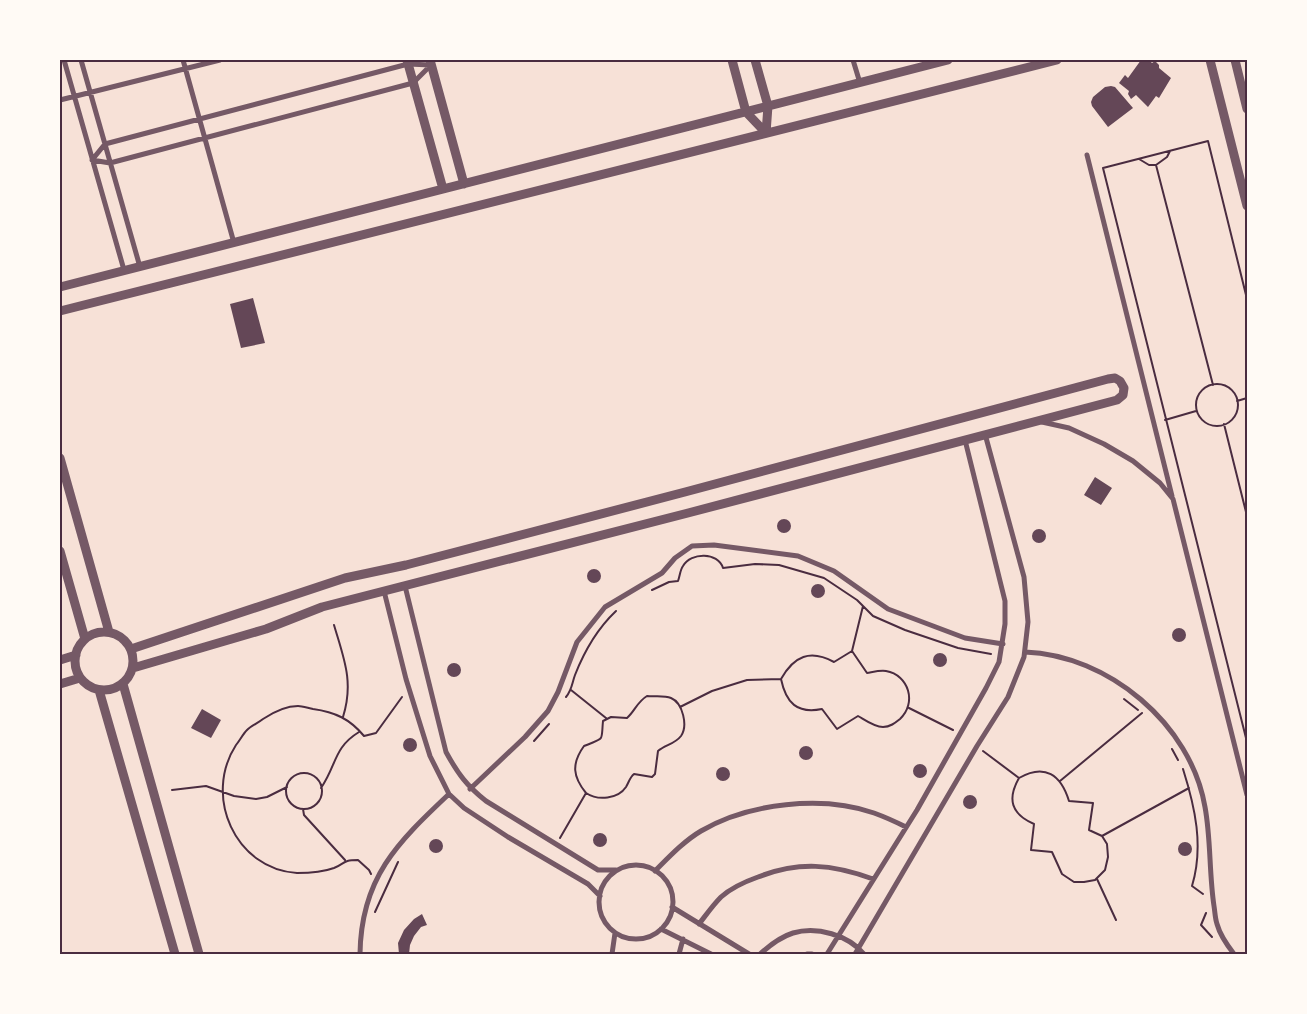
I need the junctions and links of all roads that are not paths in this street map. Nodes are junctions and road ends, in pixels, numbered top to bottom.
1 (64, 60) edge
2 (81, 60) edge
3 (183, 60) edge
4 (220, 60) edge
5 (732, 60) edge
6 (755, 60) edge
7 (853, 60) edge
8 (948, 60) edge
9 (1057, 60) edge
10 (1210, 60) edge
11 (1234, 60) edge
12 (407, 62) edge
13 (431, 62) edge
14 (186, 69) junction
15 (860, 83) junction
16 (413, 84) junction
17 (91, 94) junction
18 (74, 97) junction
19 (60, 100) edge
20 (768, 106) junction
21 (1247, 109) edge
22 (746, 112) junction
23 (200, 119) junction
24 (766, 133) junction
25 (205, 138) junction
26 (105, 144) junction
27 (1087, 155) dead end
28 (92, 160) junction
29 (110, 163) junction
30 (464, 184) junction
31 (443, 189) junction
32 (1247, 206) edge
33 (234, 243) junction
34 (140, 267) junction
35 (124, 270) junction
36 (60, 287) edge
37 (60, 311) edge
38 (1036, 421) junction
39 (986, 434) junction
40 (965, 440) junction
41 (60, 458) edge
42 (1173, 499) junction
43 (60, 550) edge
44 (405, 586) junction
45 (384, 591) junction
46 (109, 632) junction
47 (85, 639) junction
48 (1003, 644) junction
49 (131, 649) junction
50 (1025, 652) junction
51 (76, 655) junction
52 (60, 660) edge
53 (133, 668) junction
54 (80, 678) junction
55 (60, 684) edge
56 (123, 684) junction
57 (99, 690) junction
58 (470, 789) junction
59 (449, 794) junction
60 (1247, 795) edge
61 (906, 827) junction
62 (616, 870) junction
63 (655, 871) junction
64 (873, 879) junction
65 (600, 896) junction
66 (672, 907) junction
67 (700, 924) junction
68 (661, 929) junction
69 (615, 932) junction
70 (838, 935) junction
71 (683, 939) junction
72 (859, 948) junction
73 (175, 954) edge
74 (199, 954) edge
75 (360, 954) edge
76 (612, 954) edge
77 (679, 954) edge
78 (711, 954) edge
79 (748, 954) edge
80 (760, 954) edge
81 (807, 954) edge
82 (812, 954) edge
83 (826, 954) edge
84 (855, 954) edge
85 (864, 954) edge
86 (1234, 954) edge

1 - 18 street
2 - 17 street
3 - 14 street
4 - 14 street
5 - 22 street
6 - 20 street
7 - 15 street
8 - 15 street
9 - 24 street
10 - 32 street
11 - 21 street
12 - 13 street
12 - 16 street
12 - 23 street
13 - 16 street
13 - 30 street
14 - 17 street
14 - 23 street
15 - 20 street
16 - 25 street
16 - 31 street
17 - 18 street
17 - 26 street
18 - 19 street
18 - 28 street
20 - 22 street
20 - 24 street
22 - 24 street
22 - 30 street
23 - 25 street
23 - 26 street
24 - 37 street
25 - 29 street
25 - 33 street
26 - 28 street
26 - 29 street
27 - 42 street
28 - 29 street
28 - 35 street
29 - 34 street
30 - 31 street
31 - 33 street
33 - 34 street
34 - 35 street
35 - 36 street
38 - 39 street
38 - 42 street
38 - 49 street
39 - 40 street
39 - 50 street
40 - 44 street
40 - 48 street
41 - 46 street
42 - 60 street
43 - 47 street
44 - 45 street
44 - 58 street
45 - 53 street
45 - 59 street
46 - 47 street
46 - 49 street
47 - 51 street
48 - 58 street
48 - 61 street
49 - 53 street
50 - 72 street
50 - 86 street
51 - 52 street
51 - 54 street
53 - 56 street
54 - 55 street
54 - 57 street
56 - 57 street
56 - 74 street
57 - 73 street
58 - 62 street
59 - 65 street
59 - 75 street
61 - 63 street
61 - 64 street
62 - 63 street
62 - 65 street
63 - 66 street
64 - 67 street
64 - 70 street
65 - 69 street
66 - 67 street
66 - 68 street
67 - 79 street
68 - 69 street
68 - 71 street
69 - 76 street
70 - 72 street
70 - 80 street
70 - 83 street
71 - 77 street
71 - 78 street
72 - 84 street
72 - 85 street
81 - 82 street

